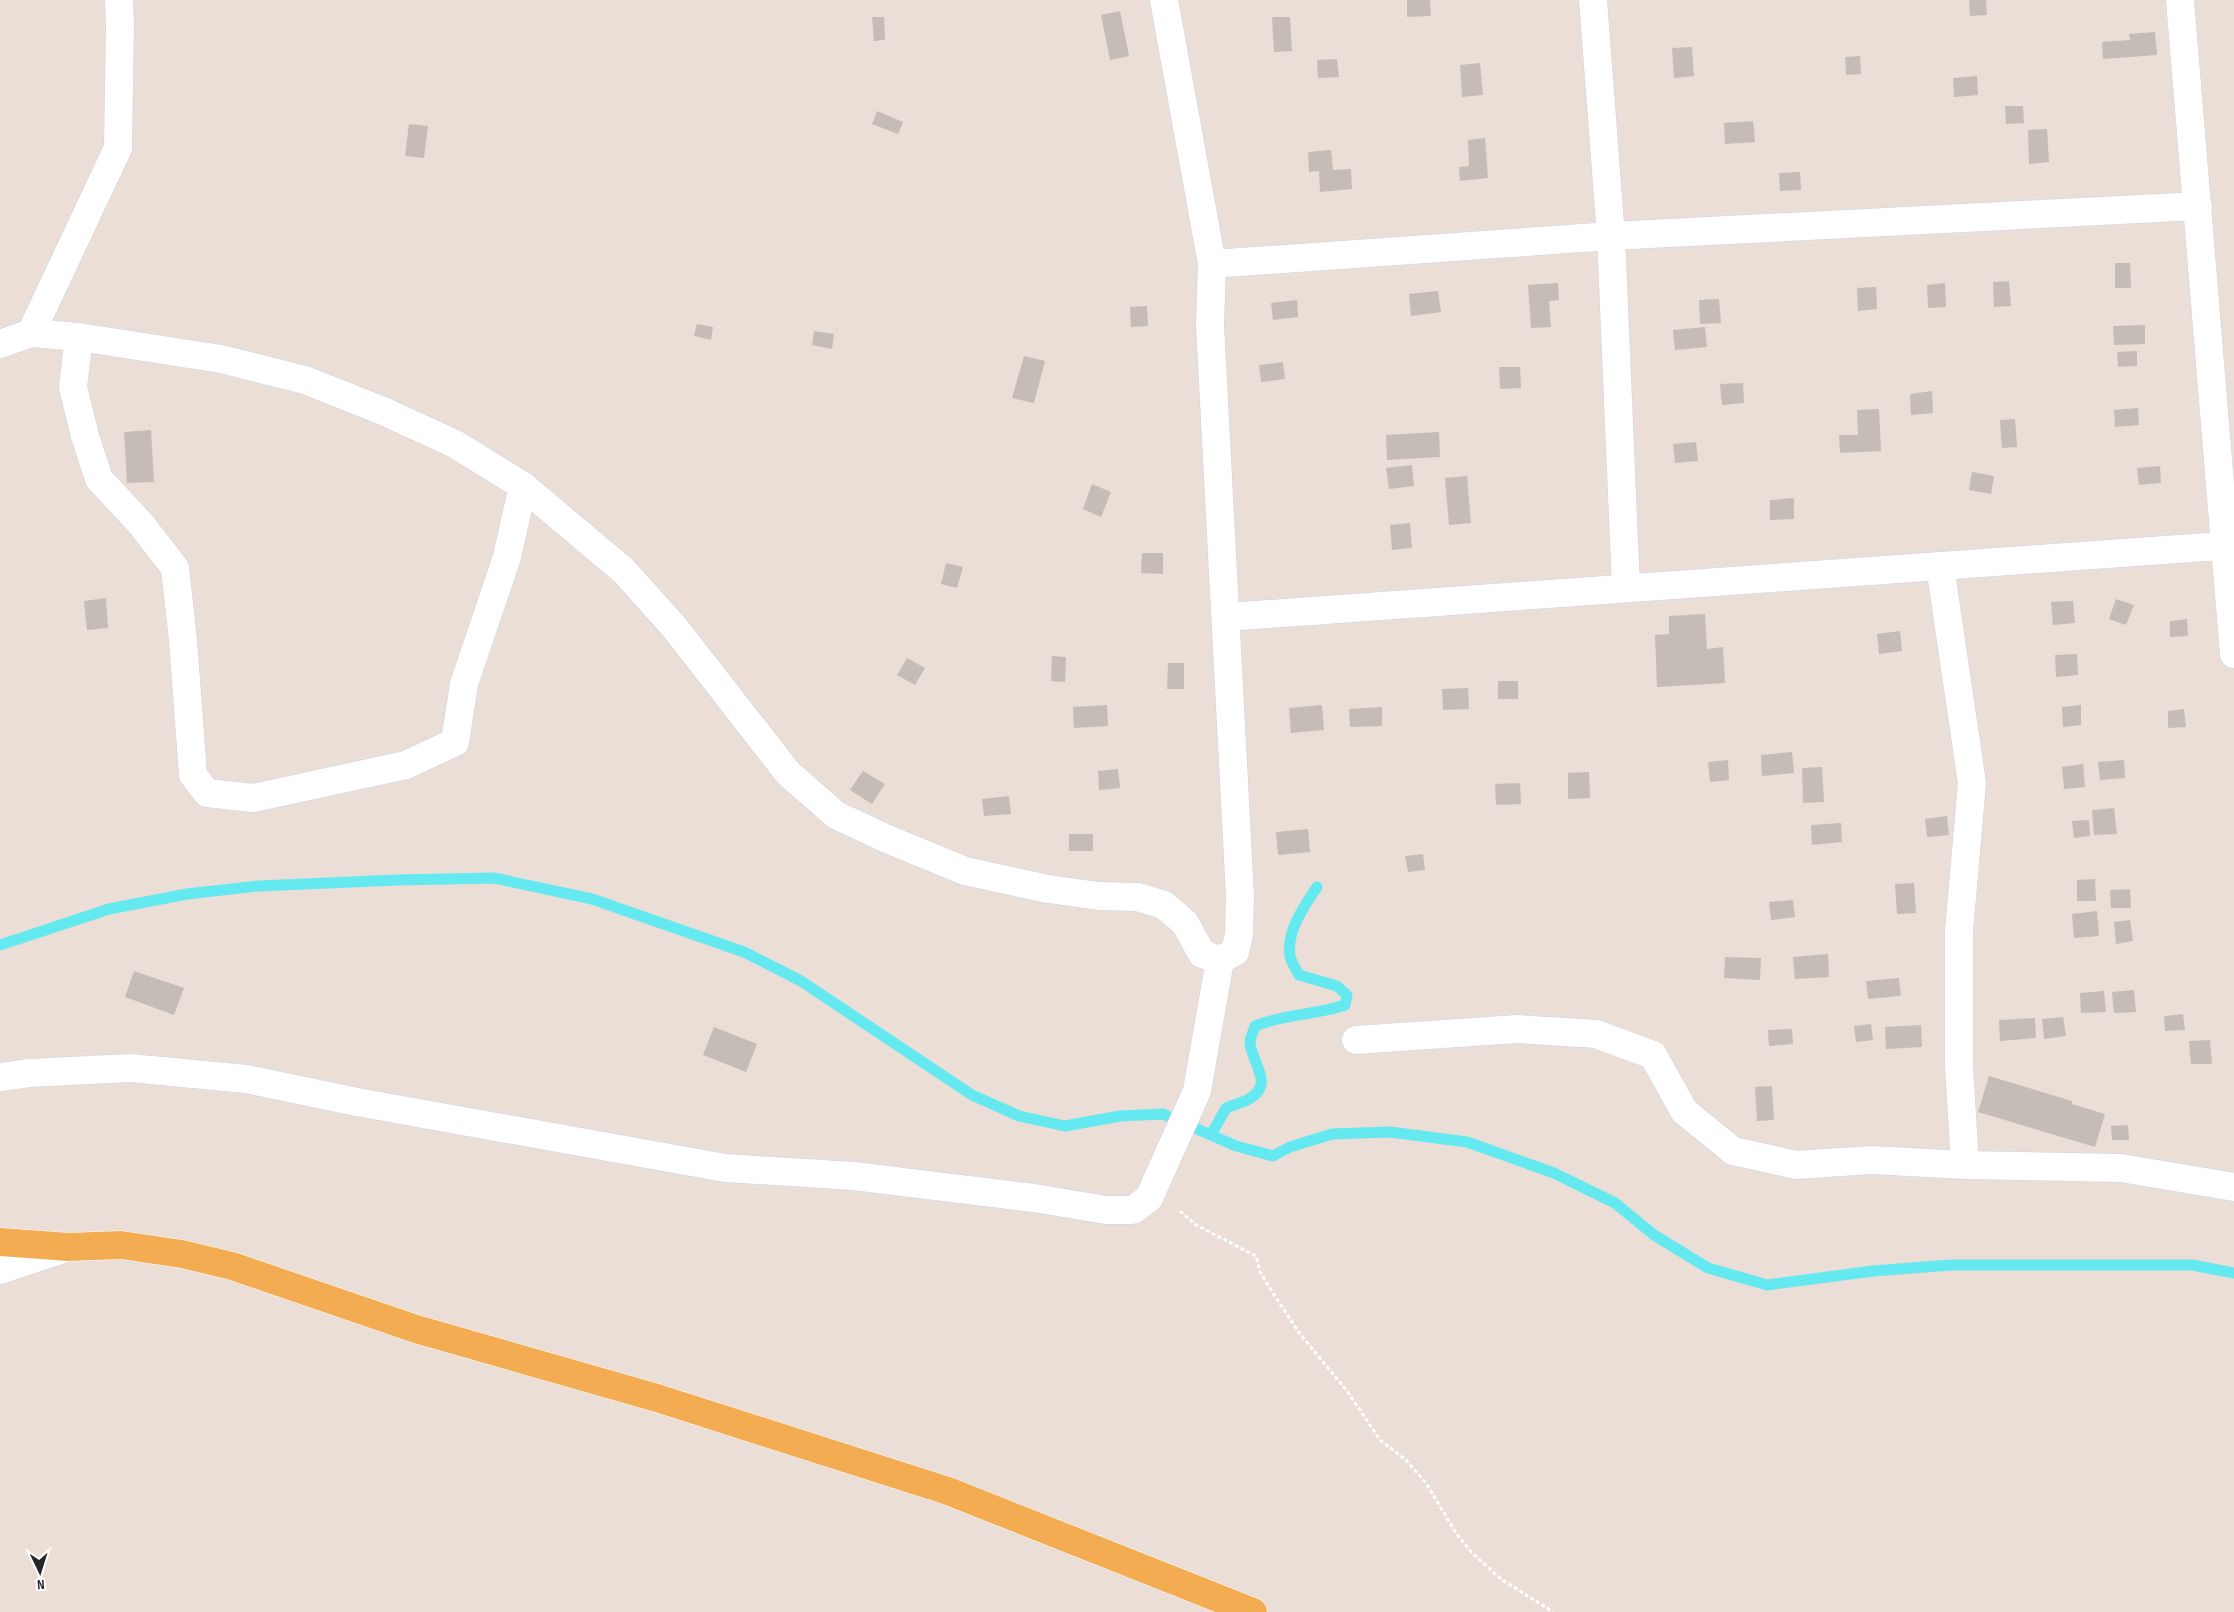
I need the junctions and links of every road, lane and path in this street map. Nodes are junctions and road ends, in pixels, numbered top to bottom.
1 (119, 0) edge
2 (1164, 0) edge
3 (1593, 0) edge
4 (2180, 0) edge
5 (2198, 206) junction
6 (1611, 236) junction
7 (1212, 264) junction
8 (31, 333) junction
9 (79, 337) junction
10 (0, 344) edge
11 (523, 486) junction
12 (2230, 545) edge
13 (1940, 566) junction
14 (1626, 588) junction
15 (1227, 617) junction
16 (2234, 654) edge
17 (1220, 960) junction
18 (1356, 1040) dead end
19 (0, 1077) edge
20 (1965, 1165) junction
21 (2234, 1187) edge
22 (1149, 1198) junction
23 (0, 1242) edge
24 (69, 1247) junction
25 (0, 1270) edge
26 (1253, 1612) edge
27 (1553, 1612) edge

1 - 8 street
2 - 7 street
3 - 6 street
4 - 5 street
5 - 6 street
5 - 12 street
6 - 7 street
6 - 14 street
7 - 15 street
8 - 9 street
8 - 10 street
9 - 11 street
9 - 11 street
11 - 17 street
12 - 13 street
12 - 16 street
13 - 14 street
13 - 20 street
14 - 15 street
15 - 17 street
17 - 22 street
18 - 20 street
19 - 22 street
20 - 21 street
22 - 27 path
23 - 24 main road
24 - 25 street
24 - 26 main road

